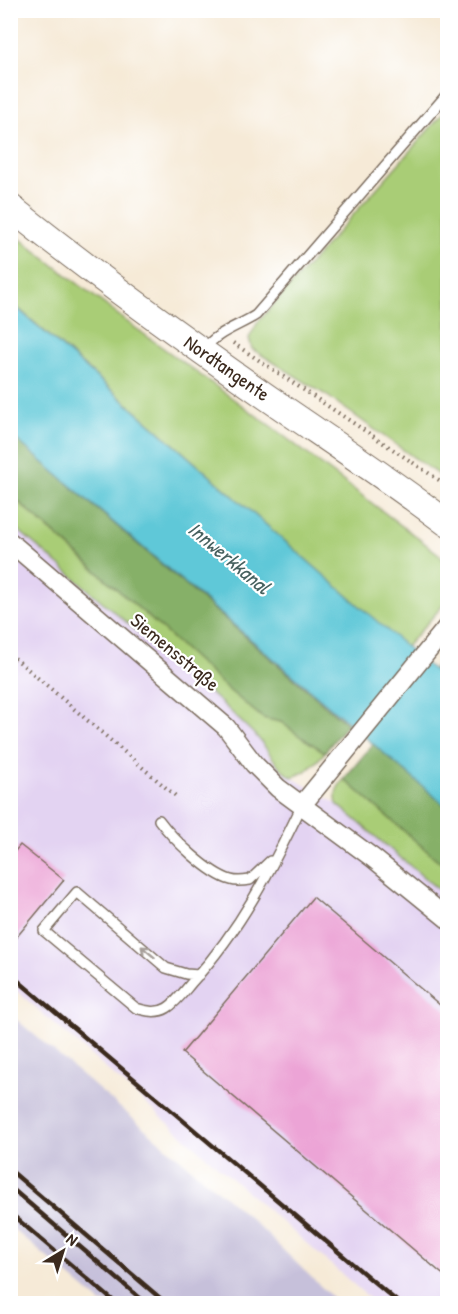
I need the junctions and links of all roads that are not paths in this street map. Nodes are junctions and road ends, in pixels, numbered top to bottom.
1 (447, 93) edge
2 (10, 207) edge
3 (203, 351) junction
4 (447, 524) edge
5 (10, 542) edge
6 (447, 626) edge
7 (302, 805) junction
8 (159, 820) dead end
9 (277, 855) junction
10 (447, 919) edge
11 (199, 975) junction

1 - 3 lane
2 - 3 main road, Nordtangente
3 - 4 main road, Nordtangente
5 - 7 street, Siemensstraße
6 - 7 street
7 - 9 lane
7 - 10 street, Siemensstraße
8 - 9 lane
9 - 11 lane
11 -> 11 lane

